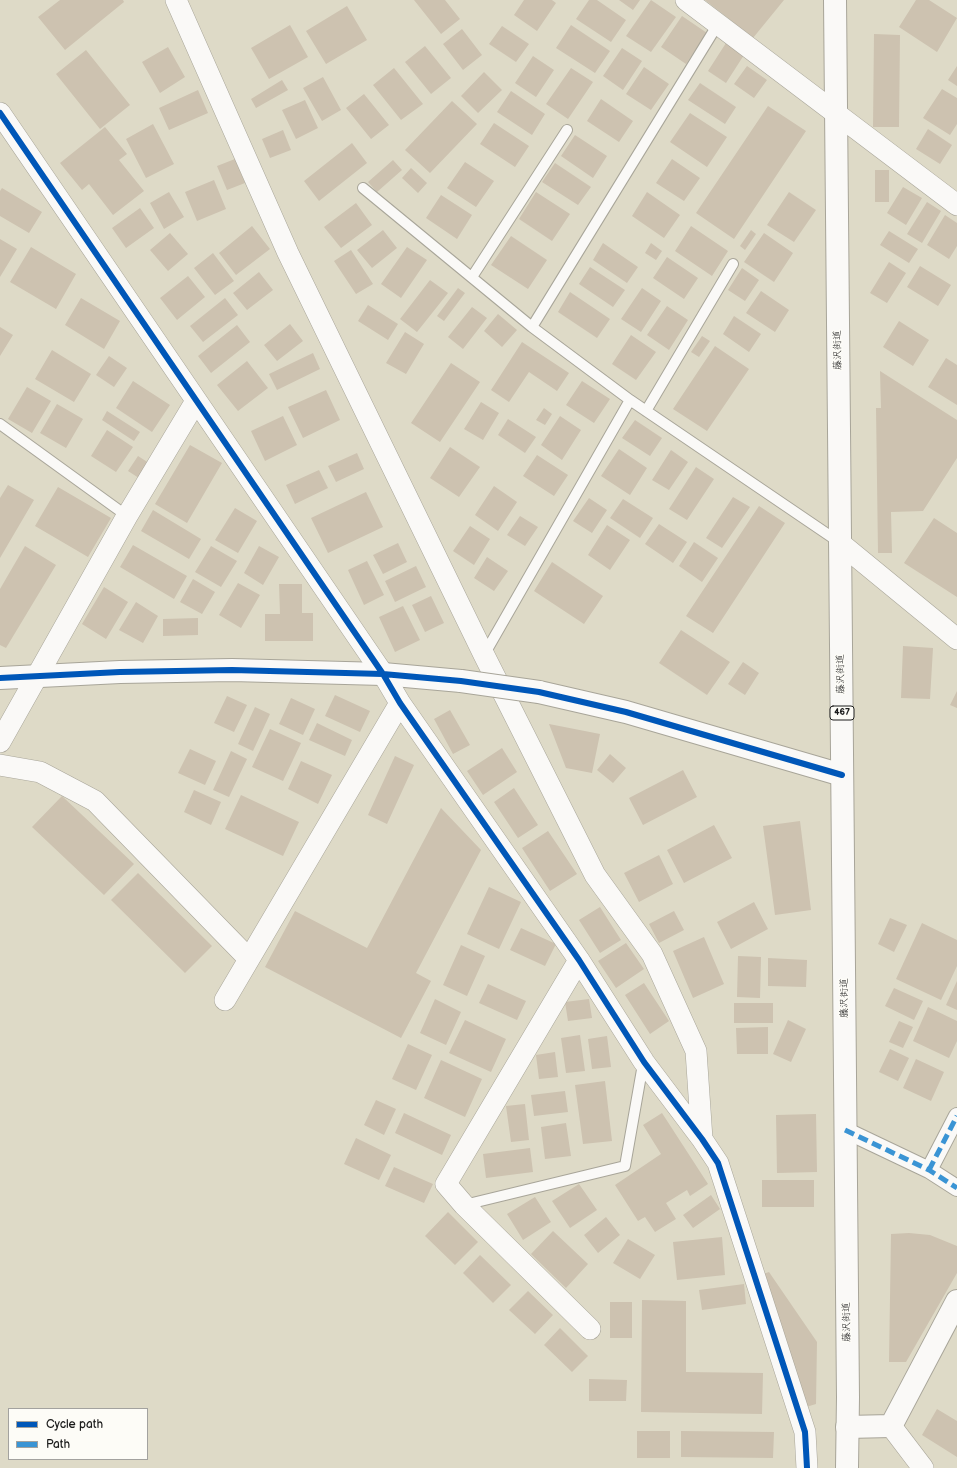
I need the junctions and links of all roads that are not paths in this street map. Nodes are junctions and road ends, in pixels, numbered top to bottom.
1 (176, 0) edge
2 (686, 0) edge
3 (835, 0) edge
4 (718, 24) junction
5 (0, 113) edge
6 (835, 113) junction
7 (567, 130) dead end
8 (363, 188) dead end
9 (957, 205) edge
10 (733, 264) dead end
11 (472, 277) junction
12 (532, 327) junction
13 (630, 400) junction
14 (196, 401) junction
15 (646, 411) junction
16 (0, 424) edge
17 (127, 516) junction
18 (840, 543) junction
19 (957, 639) edge
20 (484, 655) junction
21 (383, 674) junction
22 (37, 677) junction
23 (0, 678) edge
24 (400, 703) junction
25 (0, 742) edge
26 (0, 765) edge
27 (842, 775) junction
28 (249, 959) junction
29 (579, 960) junction
30 (225, 1000) dead end
31 (644, 1062) junction
32 (957, 1116) edge
33 (845, 1130) junction
34 (702, 1139) junction
35 (929, 1170) junction
36 (957, 1188) edge
37 (464, 1205) junction
38 (957, 1301) edge
39 (590, 1329) dead end
40 (891, 1426) junction
41 (847, 1427) junction
42 (807, 1468) edge
43 (847, 1468) edge
44 (923, 1468) edge

1 - 20 street
2 - 4 street
3 - 6 main road, 藤沢街道 / 467
4 - 6 street
4 - 12 lane
5 - 14 street
6 - 9 street
6 - 18 main road, 藤沢街道 / 467
7 - 11 lane
8 - 11 lane
10 - 15 lane
11 - 12 lane
12 - 13 lane
13 - 15 lane
13 - 20 lane
14 - 17 street
14 - 21 street
15 - 18 lane
16 - 17 lane
17 - 22 street
18 - 19 street
18 - 27 main road, 藤沢街道 / 467
20 - 34 street
21 - 22 main road
21 - 24 street
21 - 27 main road, bridge
22 - 23 main road
22 - 25 street
24 - 28 street
24 - 29 street
26 - 28 street
27 - 33 main road, 藤沢街道 / 467
28 - 30 street
29 - 31 street
29 - 37 street
31 - 34 street
31 - 37 lane
32 - 35 street
33 - 35 street
33 - 41 main road, 藤沢街道 / 467
34 - 42 street
35 - 36 street
37 - 39 street
38 - 40 main road
40 - 41 main road
40 - 44 street
41 - 43 main road, 藤沢街道 / 467

